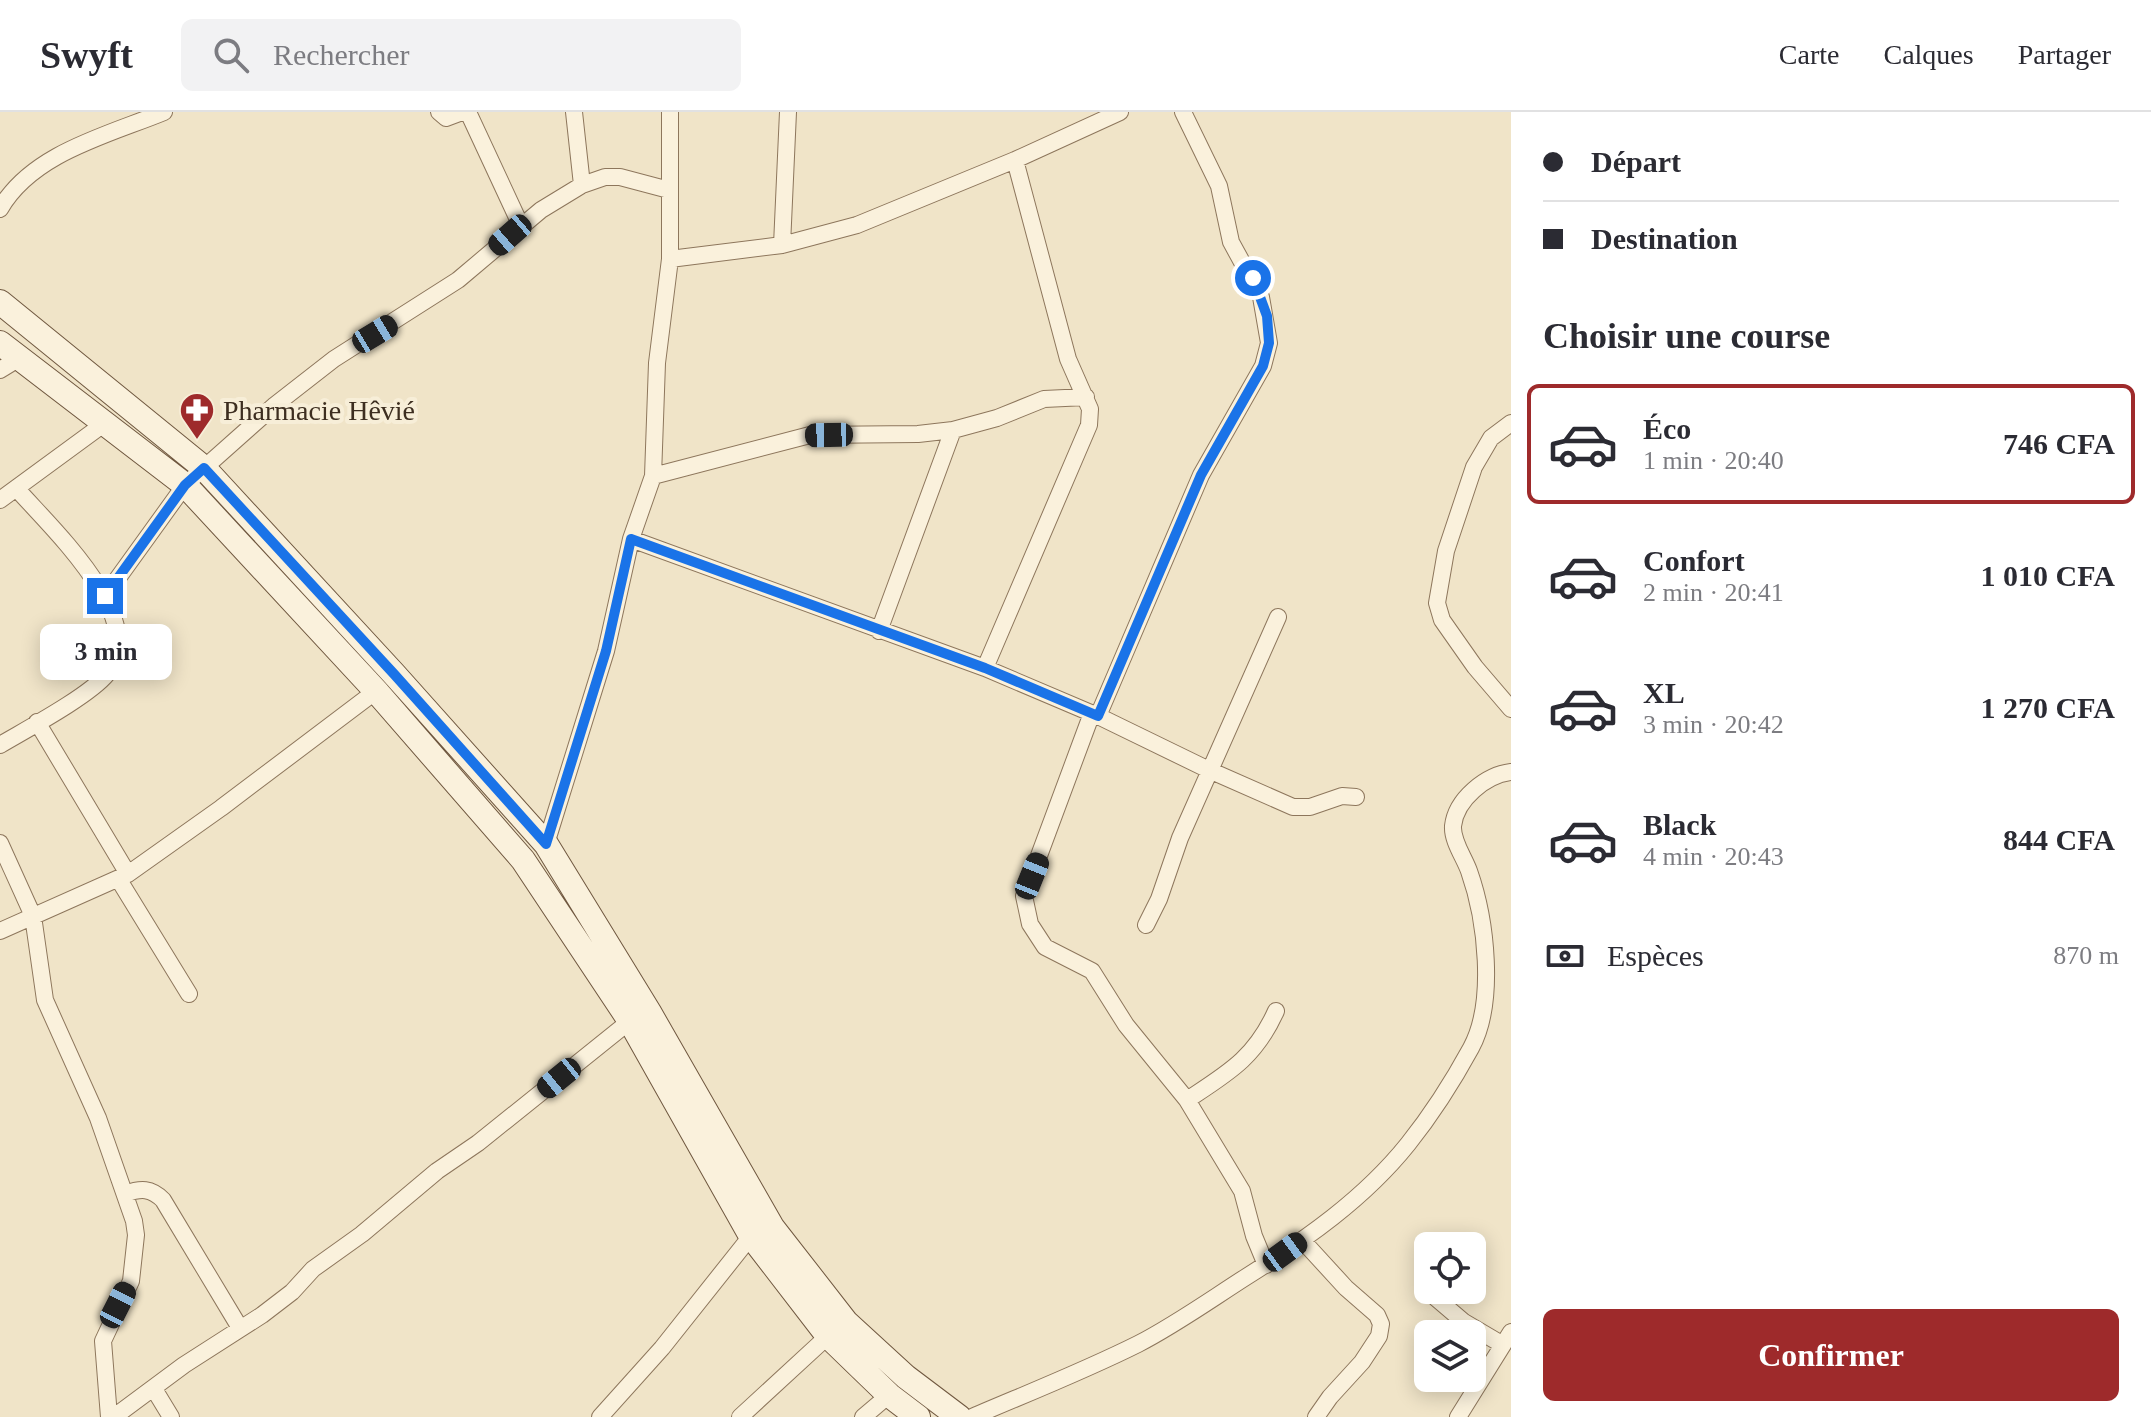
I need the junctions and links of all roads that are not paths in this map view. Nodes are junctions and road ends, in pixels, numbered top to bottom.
1 (164, 112) edge
2 (439, 112) edge
3 (462, 112) edge
4 (468, 112) edge
5 (574, 112) edge
6 (670, 112) edge
7 (788, 112) edge
8 (1120, 112) edge
9 (1183, 112) edge
10 (1015, 160) junction
11 (582, 185) junction
12 (669, 190) junction
13 (0, 209) edge
14 (521, 226) junction
15 (782, 245) junction
16 (670, 259) junction
17 (0, 302) edge
18 (6, 357) edge
19 (1086, 397) junction
20 (105, 423) junction
21 (1511, 423) edge
22 (953, 430) junction
23 (204, 468) junction
24 (653, 476) junction
25 (185, 485) junction
26 (17, 489) junction
27 (0, 500) edge
28 (631, 539) junction
29 (105, 596) junction
30 (1278, 617) dead end
31 (879, 631) junction
32 (985, 668) junction
33 (376, 691) junction
34 (1511, 709) edge
35 (1095, 714) junction
36 (37, 722) junction
37 (0, 745) edge
38 (1209, 770) junction
39 (1511, 772) edge
40 (1356, 797) dead end
41 (0, 843) edge
42 (546, 844) junction
43 (124, 877) junction
44 (33, 916) junction
45 (1146, 925) dead end
46 (0, 931) edge
47 (189, 994) dead end
48 (1276, 1011) dead end
49 (630, 1021) junction
50 (1187, 1100) junction
51 (125, 1194) junction
52 (751, 1236) junction
53 (1302, 1240) junction
54 (1266, 1265) junction
55 (1443, 1304) edge
56 (240, 1328) junction
57 (828, 1336) junction
58 (1507, 1338) edge
59 (154, 1389) junction
60 (889, 1395) junction
61 (112, 1417) edge
62 (171, 1417) edge
63 (600, 1417) edge
64 (740, 1417) edge
65 (863, 1417) edge
66 (918, 1417) edge
67 (959, 1417) edge
68 (972, 1417) edge
69 (1316, 1417) edge
70 (1458, 1417) edge

1 - 13 street
2 - 3 street
4 - 14 street
5 - 11 street
6 - 12 street
7 - 15 street
8 - 10 street
9 - 35 street
10 - 15 street
10 - 19 street
11 - 12 street
11 - 14 street
12 - 16 street
14 - 23 street
15 - 16 street
16 - 24 street
17 - 23 street
18 - 20 street
19 - 22 street
19 - 32 street
20 - 25 street
20 - 26 street
21 - 34 street
22 - 24 street
22 - 31 street
23 - 25 street
23 - 42 street
24 - 28 street
25 - 29 street
25 - 33 street
26 - 27 street
26 - 29 street
28 - 31 street
28 - 42 street
29 - 36 street
30 - 38 street
31 - 32 street
32 - 35 street
33 - 43 street
33 - 49 street
35 - 38 street
35 - 50 street
36 - 37 street
36 - 43 street
38 - 40 street
38 - 45 street
39 - 53 street
41 - 44 street
42 - 67 street
43 - 44 street
43 - 47 street
44 - 46 street
44 - 51 street
48 - 50 street
49 - 52 street
49 - 56 street
50 - 54 street
51 - 56 street
51 - 61 street
52 - 57 street
52 - 63 street
53 - 54 street
53 - 69 street
54 - 68 street
55 - 58 street
56 - 59 street
57 - 60 street
57 - 64 street
58 - 70 street
59 - 61 street
59 - 62 street
60 - 65 street
60 - 66 street

